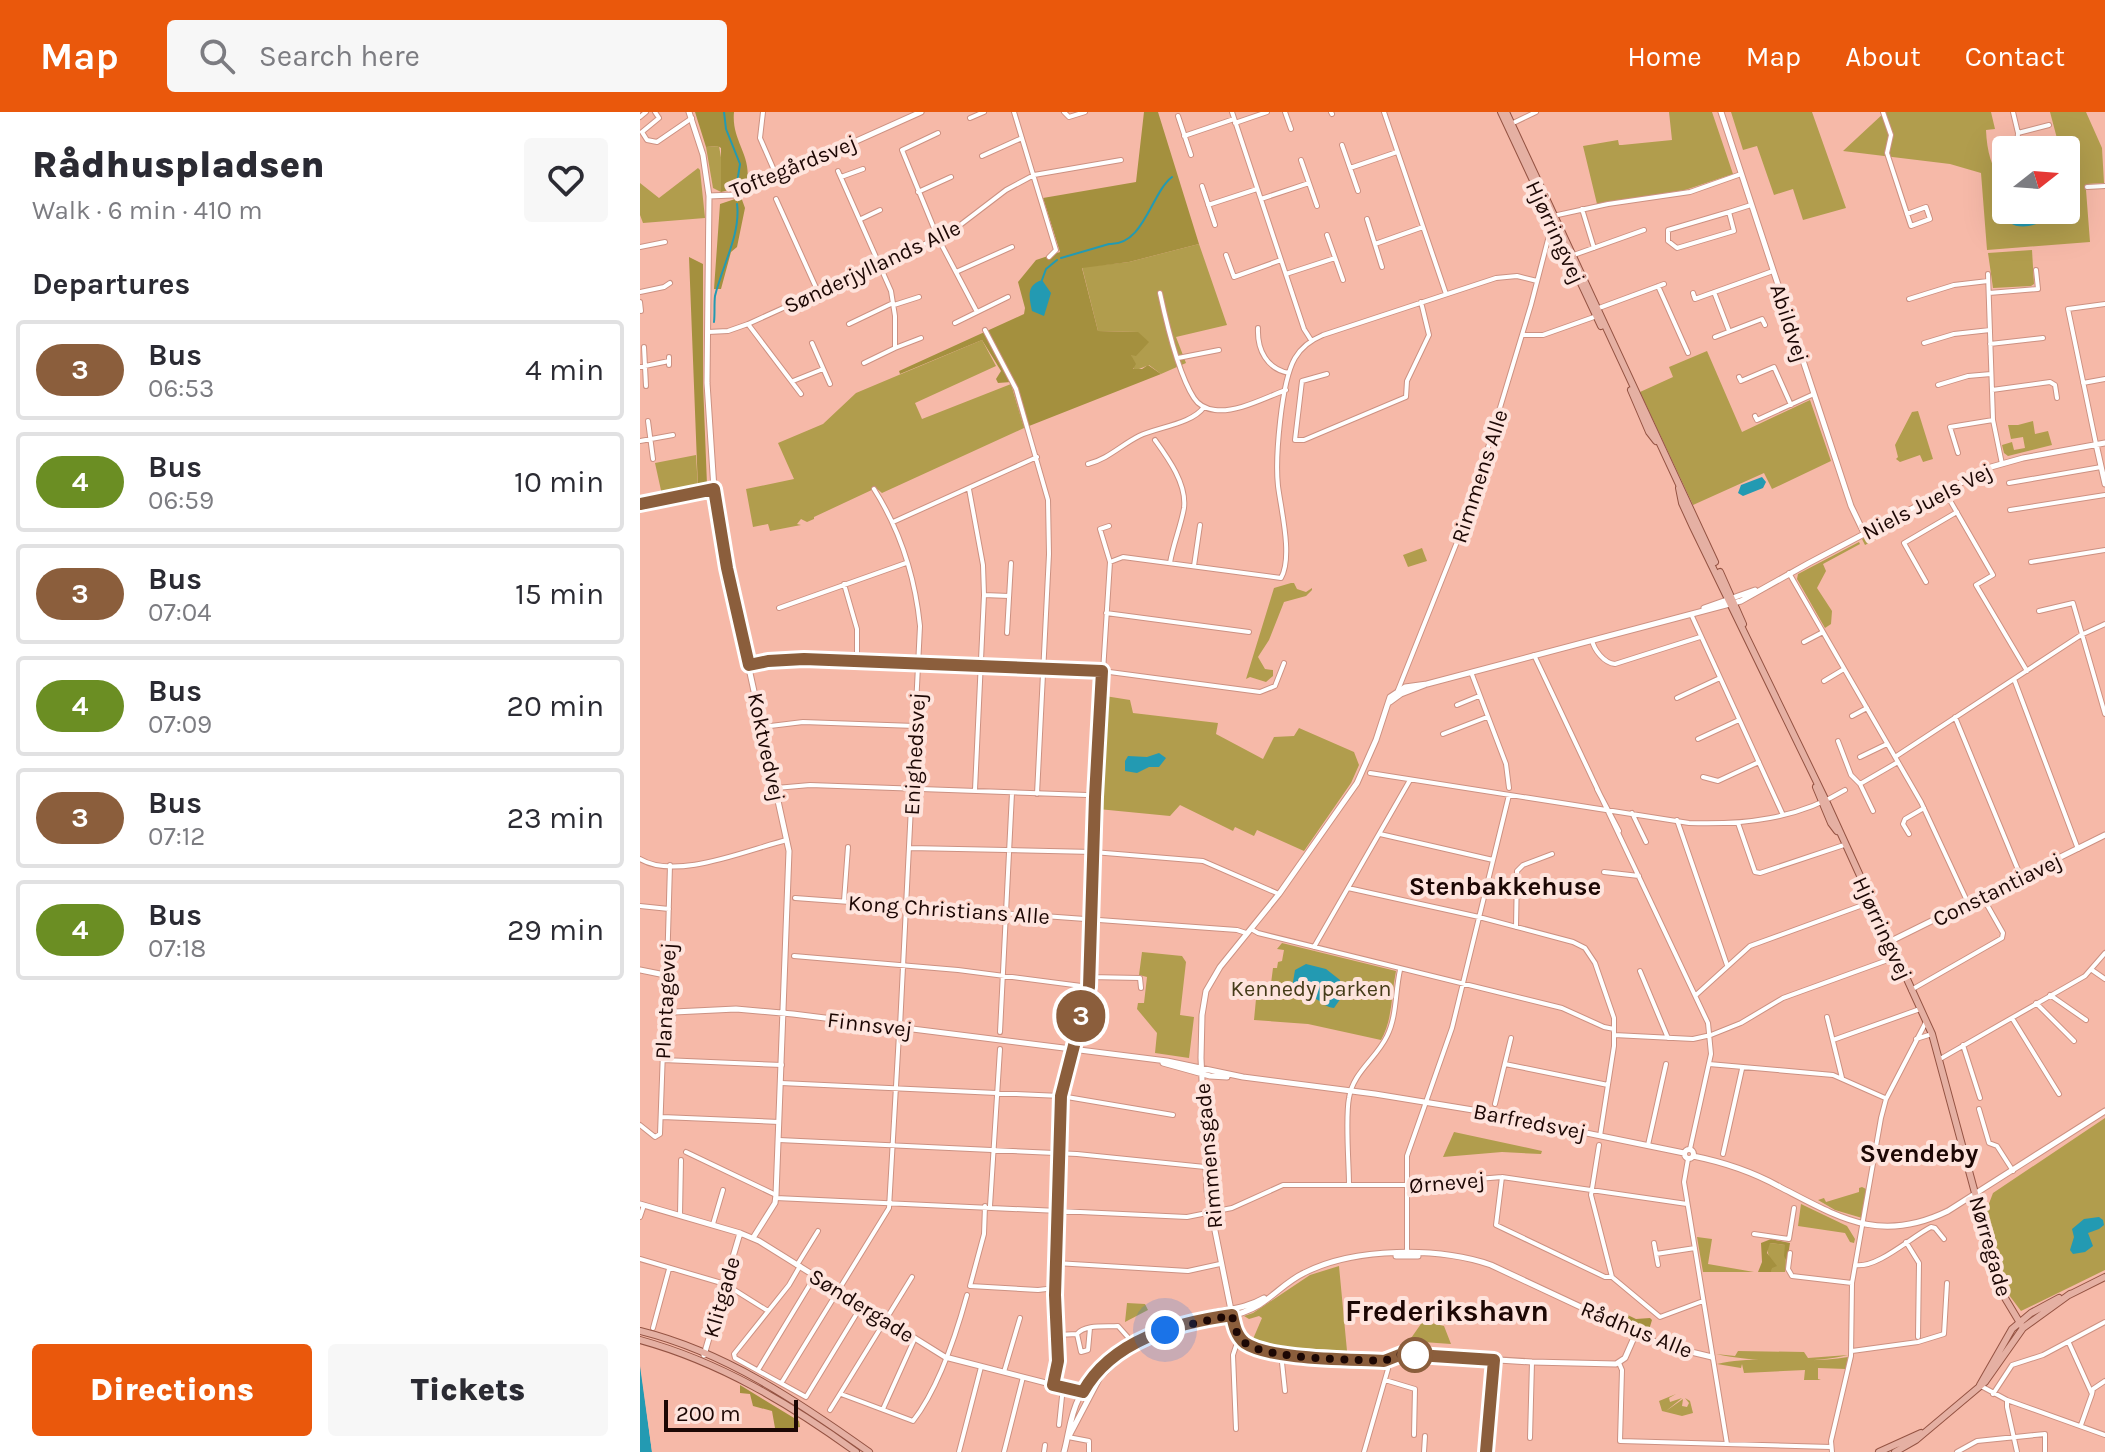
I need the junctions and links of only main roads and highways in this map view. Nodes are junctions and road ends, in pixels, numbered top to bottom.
1 (1503, 112) edge
2 (1926, 1022) joint
3 (2105, 1277) edge
4 (2021, 1326) junction
5 (640, 1331) edge
6 (640, 1340) edge
7 (703, 1357) junction
8 (1915, 1438) junction
9 (856, 1452) edge
10 (869, 1452) edge
11 (1879, 1452) edge
12 (1895, 1452) edge

1 - 2 main road, Hjørringvej
2 - 4 main road, Nørregade
3 - 4 main road
4 - 8 main road
5 - 7 main road
6 - 7 main road
7 - 9 main road
7 - 10 main road
8 - 11 main road
8 - 12 main road

